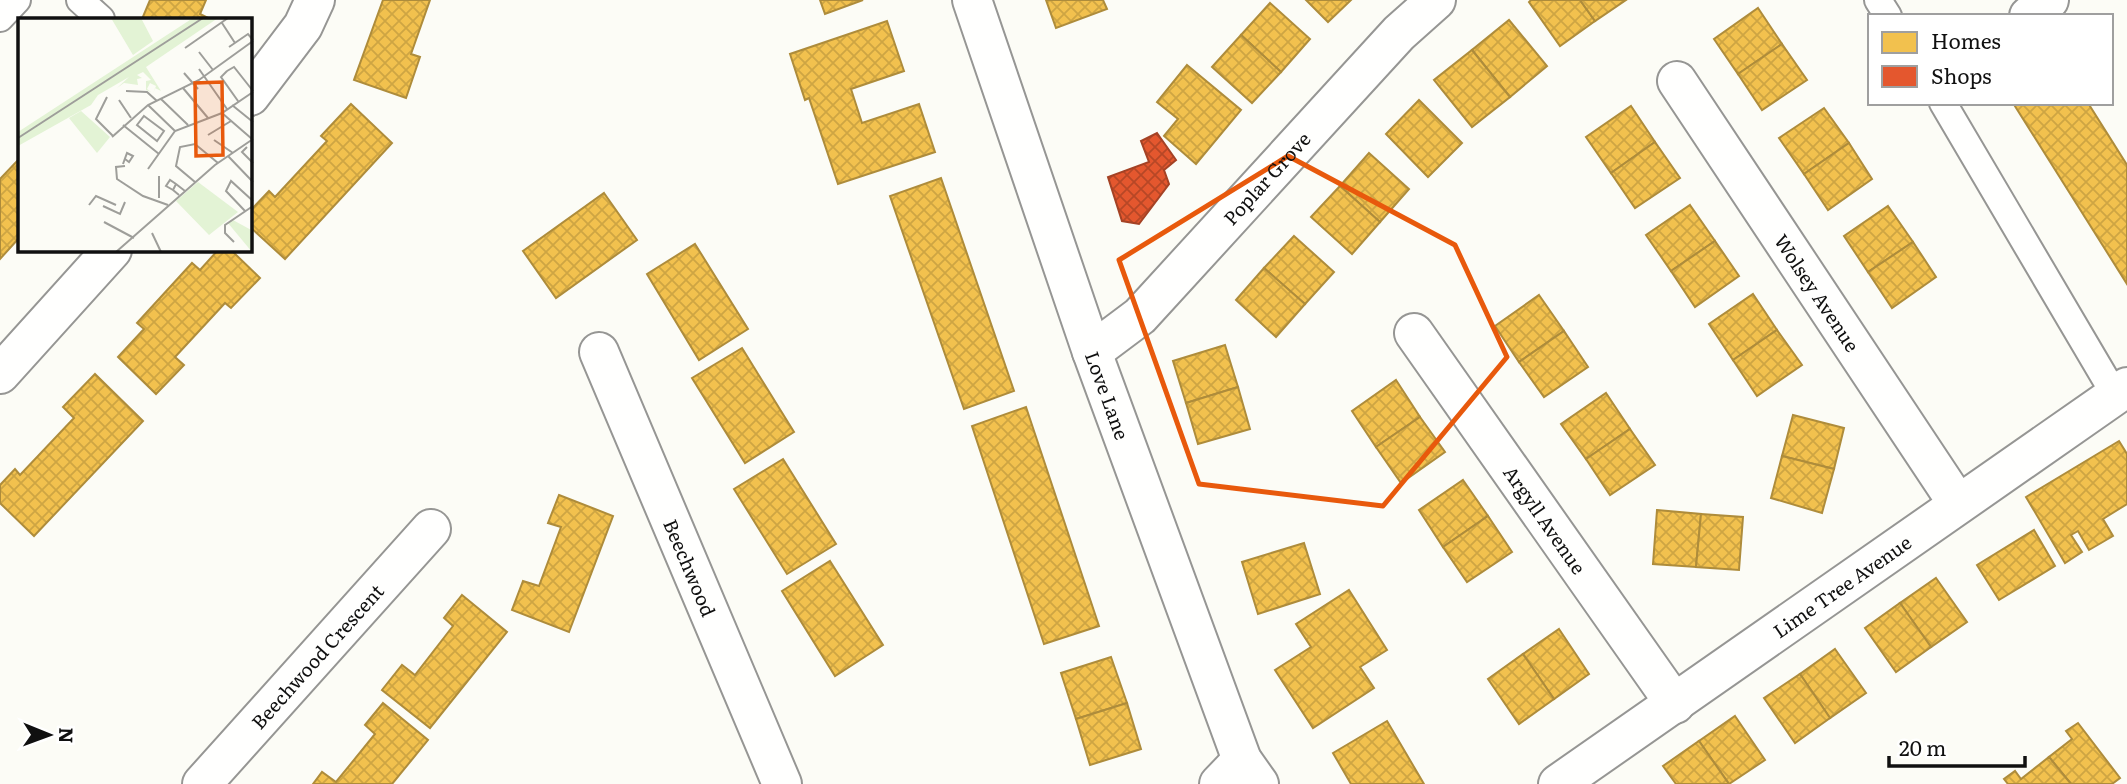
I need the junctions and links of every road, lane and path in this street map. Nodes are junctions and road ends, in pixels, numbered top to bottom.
1 (17, 0) edge
2 (79, 0) edge
3 (315, 0) edge
4 (972, 0) edge
5 (1436, 0) edge
6 (2049, 0) edge
7 (2032, 14) edge
8 (0, 18) edge
9 (100, 18) edge
10 (1677, 80) dead end
11 (252, 93) edge
12 (1944, 105) edge
13 (110, 252) edge
14 (1414, 333) dead end
15 (600, 352) dead end
16 (1091, 352) junction
17 (0, 374) edge
18 (2121, 391) edge
19 (1958, 505) junction
20 (431, 529) dead end
21 (1675, 704) junction
22 (1240, 776) edge
23 (202, 784) edge
24 (782, 784) edge
25 (1558, 784) edge

1 - 8 lane
2 - 9 lane
3 - 11 street
4 - 16 street, Love Lane
5 - 16 street, Poplar Grove
6 - 7 street
10 - 19 street, Wolsey Avenue
12 - 18 lane
13 - 17 street
14 - 21 street, Argyll Avenue
15 - 24 street, Beechwood
16 - 22 street, Love Lane
18 - 19 street, Lime Tree Avenue
19 - 21 street, Lime Tree Avenue
20 - 23 street, Beechwood Crescent
21 - 25 street, Lime Tree Avenue

